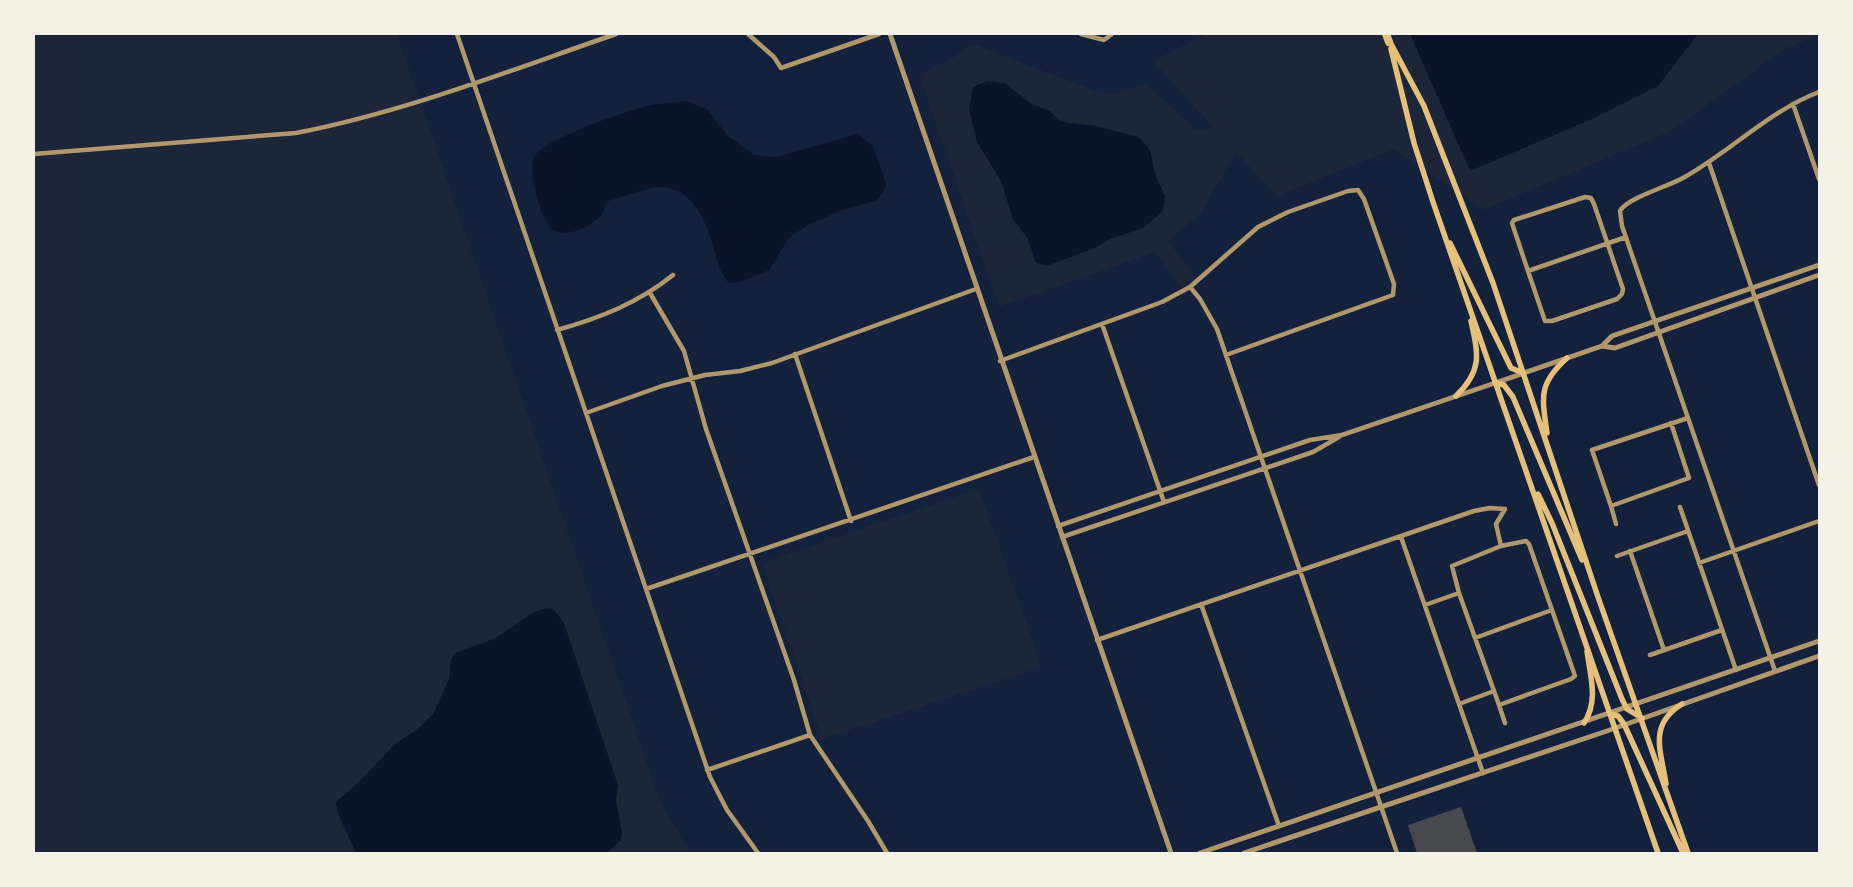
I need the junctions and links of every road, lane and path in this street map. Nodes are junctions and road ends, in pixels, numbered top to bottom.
1 (457, 34) edge
2 (616, 34) edge
3 (748, 34) edge
4 (879, 34) edge
5 (890, 34) edge
6 (1081, 34) edge
7 (1112, 34) edge
8 (1387, 36) edge
9 (473, 83) junction
10 (1819, 92) edge
11 (1793, 104) junction
12 (34, 154) edge
13 (1709, 163) junction
14 (1819, 179) edge
15 (1444, 233) junction
16 (1626, 237) junction
17 (1607, 243) junction
18 (1819, 265) edge
19 (1528, 271) junction
20 (673, 275) dead end
21 (1819, 275) edge
22 (1190, 287) junction
23 (1752, 288) junction
24 (976, 289) junction
25 (650, 293) junction
26 (1466, 296) junction
27 (1755, 298) junction
28 (1655, 321) junction
29 (1102, 324) junction
30 (558, 330) junction
31 (1659, 333) junction
32 (1602, 346) junction
33 (795, 354) junction
34 (1226, 355) junction
35 (1567, 358) junction
36 (1000, 361) junction
37 (1523, 373) junction
38 (692, 379) junction
39 (1496, 383) junction
40 (1456, 396) junction
41 (586, 412) junction
42 (1688, 418) junction
43 (1671, 424) junction
44 (1342, 435) junction
45 (1549, 448) junction
46 (1261, 456) junction
47 (1034, 457) junction
48 (1264, 468) junction
49 (1527, 472) junction
50 (1819, 484) edge
51 (1160, 491) junction
52 (1164, 502) junction
53 (1611, 506) junction
54 (1680, 507) dead end
55 (851, 521) junction
56 (1819, 522) edge
57 (1616, 524) dead end
58 (1058, 526) junction
59 (1688, 531) junction
60 (1062, 537) junction
61 (1401, 537) junction
62 (1501, 546) junction
63 (1734, 551) junction
64 (1630, 552) junction
65 (749, 555) junction
66 (1617, 556) dead end
67 (1699, 563) junction
68 (1299, 571) junction
69 (646, 589) junction
70 (1459, 593) junction
71 (1598, 597) junction
72 (1201, 604) junction
73 (1425, 605) junction
74 (1552, 610) junction
75 (1722, 630) junction
76 (1584, 636) junction
77 (1475, 638) junction
78 (1097, 640) junction
79 (1819, 641) edge
80 (1664, 650) junction
81 (1650, 654) dead end
82 (1819, 656) edge
83 (1770, 658) junction
84 (1736, 670) junction
85 (1775, 671) junction
86 (1494, 691) junction
87 (1459, 704) junction
88 (1682, 704) junction
89 (1499, 705) junction
90 (1637, 705) junction
91 (1627, 708) junction
92 (1611, 714) junction
93 (1642, 718) junction
94 (1505, 723) dead end
95 (1584, 723) junction
96 (1624, 724) junction
97 (1616, 728) junction
98 (810, 735) junction
99 (1478, 759) junction
100 (707, 770) junction
101 (1483, 773) junction
102 (1376, 793) junction
103 (1668, 798) junction
104 (1381, 807) junction
105 (1279, 826) junction
106 (758, 853) edge
107 (887, 853) edge
108 (1171, 853) edge
109 (1200, 853) edge
110 (1244, 853) edge
111 (1397, 853) edge
112 (1658, 853) edge
113 (1682, 853) edge
114 (1688, 853) edge

1 - 9 street
2 - 9 street
3 - 4 street
5 - 24 street
6 - 7 street
8 - 15 main road
8 - 37 main road
9 - 12 street
9 - 30 street
10 - 11 street
11 - 13 street
11 - 14 street
13 - 16 street
13 - 23 street
15 - 26 main road
15 - 37 main road
16 - 17 street
16 - 28 street
17 - 19 street
17 - 19 street
17 - 19 street
18 - 23 street
20 - 25 street
21 - 27 street
22 - 29 street
22 - 34 street
22 - 34 street
23 - 27 street
23 - 28 street
24 - 33 street
24 - 36 street
25 - 30 street
25 - 38 street
26 - 39 main road
26 - 40 main road
27 - 31 street
27 - 50 street
28 - 31 street
28 - 32 street
29 - 36 street
29 - 51 street
30 - 41 street
31 - 32 street
31 - 42 street
32 - 35 street
33 - 38 street
33 - 55 street
34 - 46 street
35 - 37 street
35 - 45 main road
36 - 47 street
37 - 39 street
37 - 45 main road
38 - 41 street
38 - 65 street
39 - 40 street
39 - 49 main road
39 - 71 main road
40 - 44 street
41 - 69 street
42 - 43 street
42 - 63 street
43 - 53 street
43 - 53 street
44 - 46 street
44 - 48 street
45 - 71 main road
46 - 48 street
46 - 51 street
47 - 55 street
47 - 58 street
48 - 52 street
48 - 68 street
49 - 76 main road
49 - 91 main road
51 - 52 street
51 - 58 street
52 - 60 street
53 - 57 street
54 - 59 street
55 - 65 street
56 - 63 street
58 - 60 street
59 - 64 street
59 - 67 street
60 - 78 street
61 - 62 street
61 - 68 street
61 - 73 street
62 - 70 street
62 - 74 street
63 - 67 street
63 - 83 street
64 - 66 street
64 - 80 street
65 - 69 street
65 - 98 street
67 - 75 street
68 - 72 street
68 - 102 street
69 - 100 street
70 - 73 street
70 - 77 street
71 - 90 main road
72 - 78 street
72 - 105 street
73 - 87 street
74 - 77 street
74 - 89 street
75 - 80 street
75 - 84 street
76 - 92 main road
76 - 95 main road
77 - 86 street
78 - 108 street
79 - 83 street
80 - 81 street
82 - 85 street
83 - 84 street
83 - 85 street
84 - 90 street
85 - 88 street
86 - 87 street
86 - 89 street
87 - 99 street
88 - 93 street
88 - 103 main road
89 - 94 street
90 - 91 street
90 - 93 main road
91 - 92 street
91 - 93 main road
92 - 95 street
92 - 96 main road
92 - 97 main road
93 - 96 street
93 - 103 main road
95 - 99 street
96 - 97 street
96 - 113 main road
97 - 101 street
97 - 112 main road
98 - 100 street
98 - 107 street
99 - 101 street
99 - 102 street
100 - 106 street
101 - 104 street
102 - 104 street
102 - 105 street
103 - 114 main road
104 - 110 street
104 - 111 street
105 - 109 street

